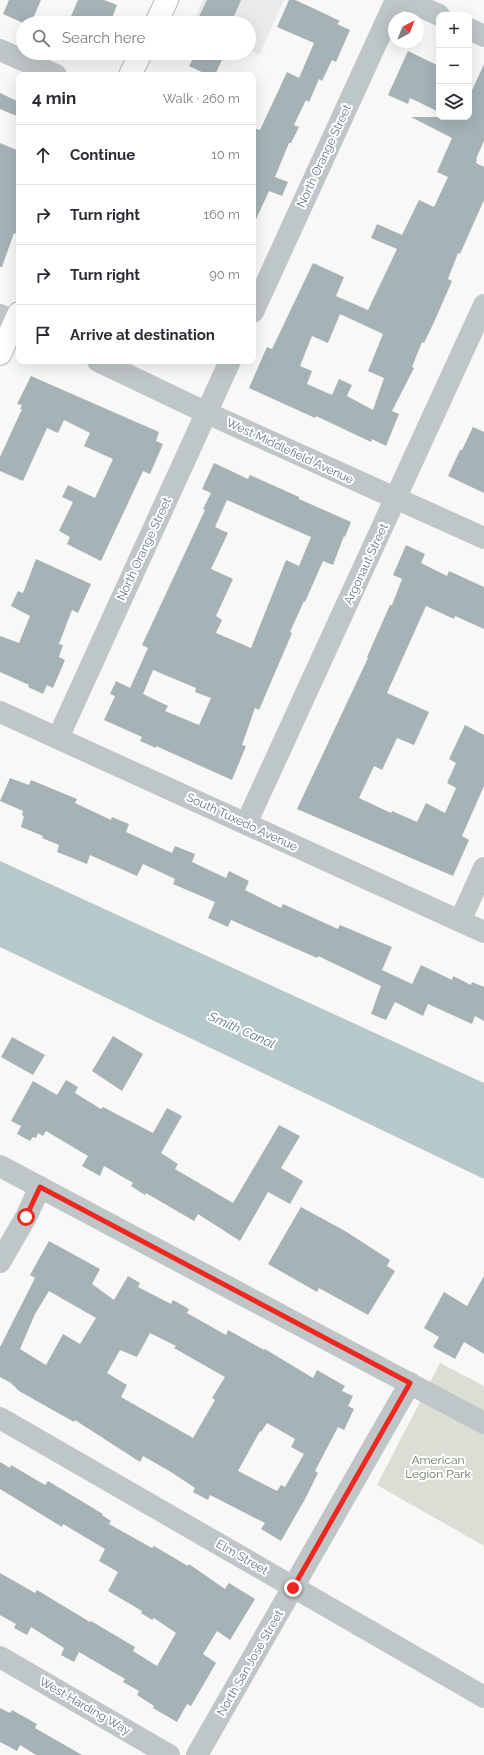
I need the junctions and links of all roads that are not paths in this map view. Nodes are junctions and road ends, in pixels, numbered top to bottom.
1 (167, 0) edge
2 (396, 0) edge
3 (406, 0) edge
4 (436, 14) edge
5 (159, 16) edge
6 (472, 30) edge
7 (484, 36) edge
8 (0, 50) edge
9 (16, 57) edge
10 (22, 60) edge
11 (138, 60) edge
12 (49, 72) edge
13 (132, 72) edge
14 (256, 305) edge
15 (484, 305) edge
16 (13, 318) edge
17 (0, 354) edge
18 (104, 364) edge
19 (229, 364) edge
20 (207, 413) junction
21 (396, 499) junction
22 (484, 538) edge
23 (0, 712) edge
24 (58, 738) junction
25 (246, 824) junction
26 (484, 868) edge
27 (460, 922) junction
28 (484, 932) edge
29 (0, 1166) edge
30 (40, 1187) junction
31 (0, 1262) edge
32 (410, 1383) junction
33 (0, 1418) edge
34 (484, 1423) edge
35 (293, 1588) junction
36 (0, 1657) edge
37 (484, 1697) edge
38 (169, 1755) edge
39 (197, 1755) edge

1 - 5 main road
2 - 14 street, North Orange Street
3 - 4 street
6 - 7 street
8 - 9 street
10 - 12 street
11 - 13 main road
15 - 21 street, Argonaut Street
16 - 17 main road
18 - 20 street, West Middlefield Avenue
19 - 20 street, North Orange Street
20 - 21 street, West Middlefield Avenue
20 - 24 street, North Orange Street
21 - 22 street, West Middlefield Avenue
21 - 25 street, Argonaut Street
23 - 24 street, South Tuxedo Avenue
24 - 25 street, South Tuxedo Avenue
25 - 27 street, South Tuxedo Avenue
26 - 27 street
27 - 28 street, South Tuxedo Avenue
29 - 30 street
30 - 31 street
30 - 32 street
32 - 34 street
32 - 35 street, North San Jose Street
33 - 35 street, Elm Street
35 - 37 street, Elm Street
35 - 39 street, North San Jose Street
36 - 38 street, West Harding Way

